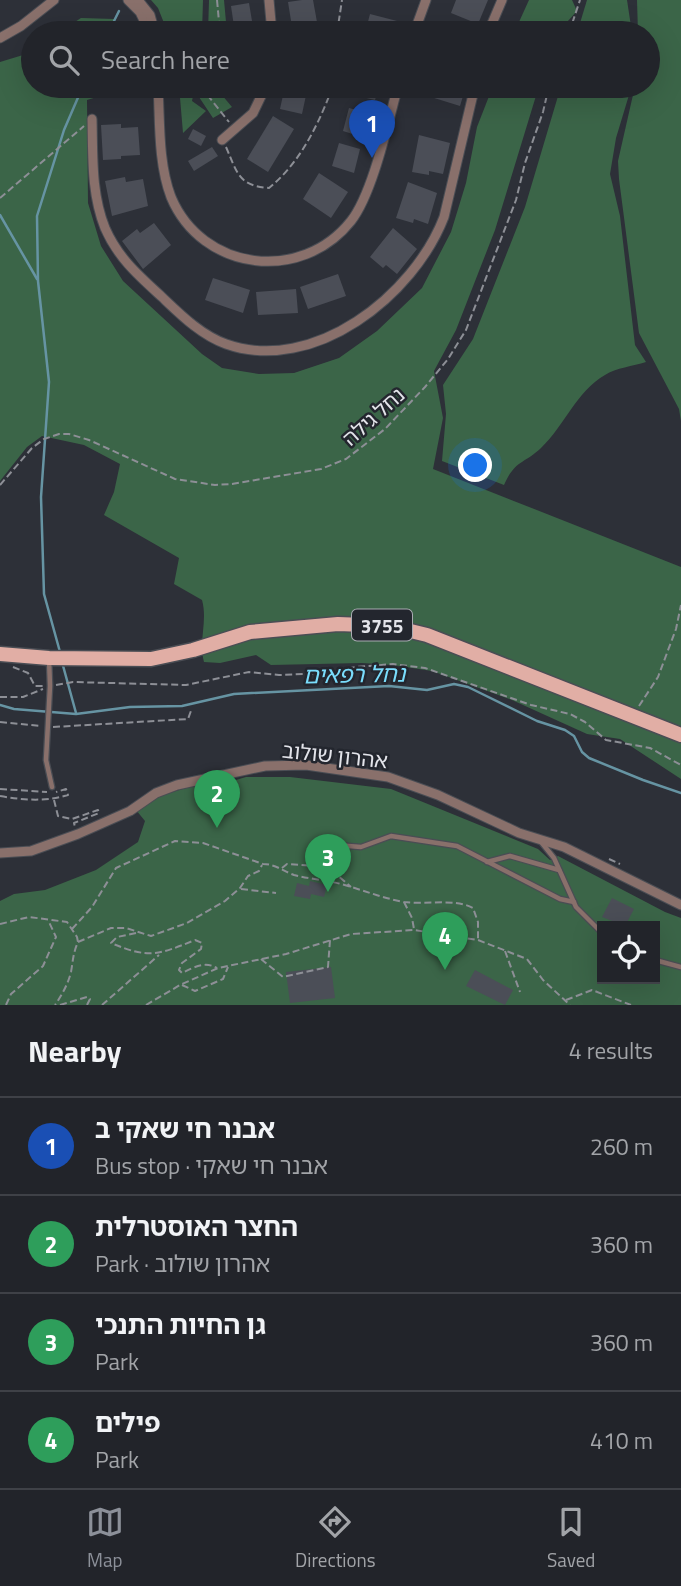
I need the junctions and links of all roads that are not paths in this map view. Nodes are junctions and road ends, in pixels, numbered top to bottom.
1 (45, 0) edge
2 (54, 0) edge
3 (128, 0) edge
4 (138, 0) edge
5 (269, 0) edge
6 (426, 0) edge
7 (502, 0) edge
8 (27, 21) edge
9 (144, 21) edge
10 (152, 21) edge
11 (271, 21) edge
12 (418, 21) edge
13 (493, 21) edge
14 (21, 26) edge
15 (0, 35) edge
16 (159, 98) edge
17 (261, 98) edge
18 (394, 98) edge
19 (472, 98) edge
20 (92, 118) road end
21 (222, 140) road end
22 (57, 658) junction
23 (4, 659) edge
24 (681, 735) edge
25 (53, 790) road end
26 (540, 839) junction
27 (323, 844) dead end
28 (0, 853) edge
29 (487, 862) junction
30 (559, 871) junction
31 (574, 902) junction
32 (681, 905) edge
33 (597, 927) edge
34 (660, 961) edge
35 (681, 967) edge

1 - 15 street
2 - 8 street
3 - 9 street
4 - 10 street
5 - 11 street
6 - 12 street
7 - 13 street
14 - 15 street
16 - 18 street
17 - 21 street
19 - 20 street
22 - 23 main road, 3755
22 - 24 main road, 3755
22 - 25 lane
26 - 28 street, אהרון שולוב
26 - 30 lane
26 - 32 street, אהרון שולוב
27 - 29 lane
29 - 30 lane
29 - 31 lane
30 - 31 lane
31 - 33 lane
34 - 35 lane

